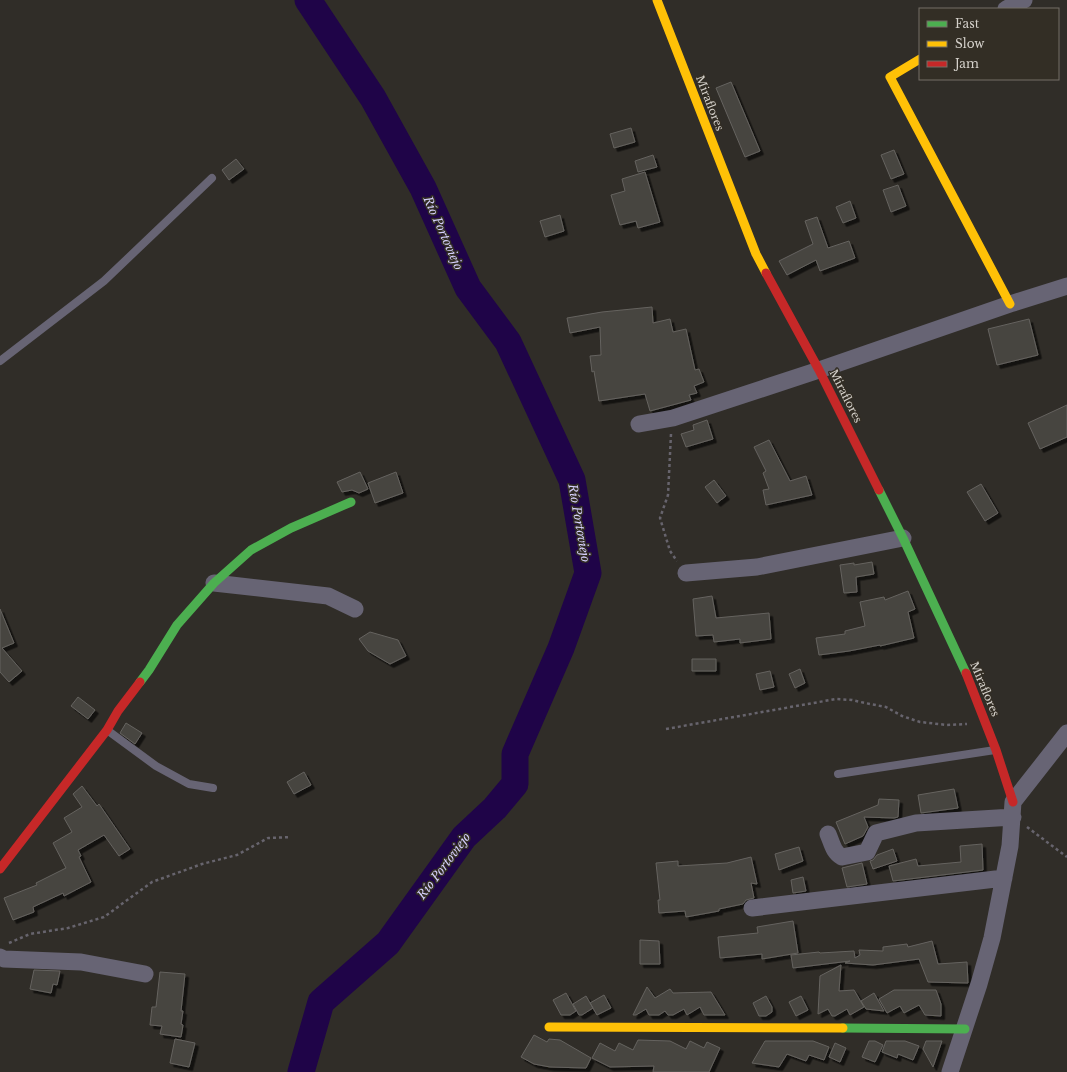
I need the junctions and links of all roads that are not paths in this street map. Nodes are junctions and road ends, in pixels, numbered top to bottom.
1 (657, 0) edge
2 (1024, 0) edge
3 (1008, 8) edge
4 (919, 60) edge
5 (212, 178) dead end
6 (1067, 286) edge
7 (1010, 304) junction
8 (0, 361) edge
9 (819, 370) junction
10 (639, 424) dead end
11 (351, 502) dead end
12 (903, 538) junction
13 (686, 573) road end
14 (214, 584) junction
15 (355, 609) dead end
16 (107, 730) junction
17 (1067, 733) edge
18 (996, 750) junction
19 (838, 774) dead end
20 (213, 788) dead end
21 (1013, 810) junction
22 (828, 834) dead end
23 (0, 869) edge
24 (1004, 878) junction
25 (752, 908) dead end
26 (2, 958) edge
27 (145, 974) dead end
28 (549, 1028) dead end
29 (965, 1029) junction
30 (950, 1072) edge

1 - 9 street, Miraflores
2 - 3 street
4 - 7 street
5 - 8 lane
6 - 7 street
7 - 9 street
9 - 10 street
9 - 12 street, Miraflores
11 - 14 street
12 - 13 street
12 - 18 street, Miraflores
14 - 15 street
14 - 16 street
16 - 20 lane
16 - 23 street
17 - 21 street
18 - 19 lane
18 - 21 street, Miraflores
21 - 22 street
21 - 24 street
24 - 25 street
24 - 29 street
26 - 27 street
28 - 29 street
29 - 30 street

